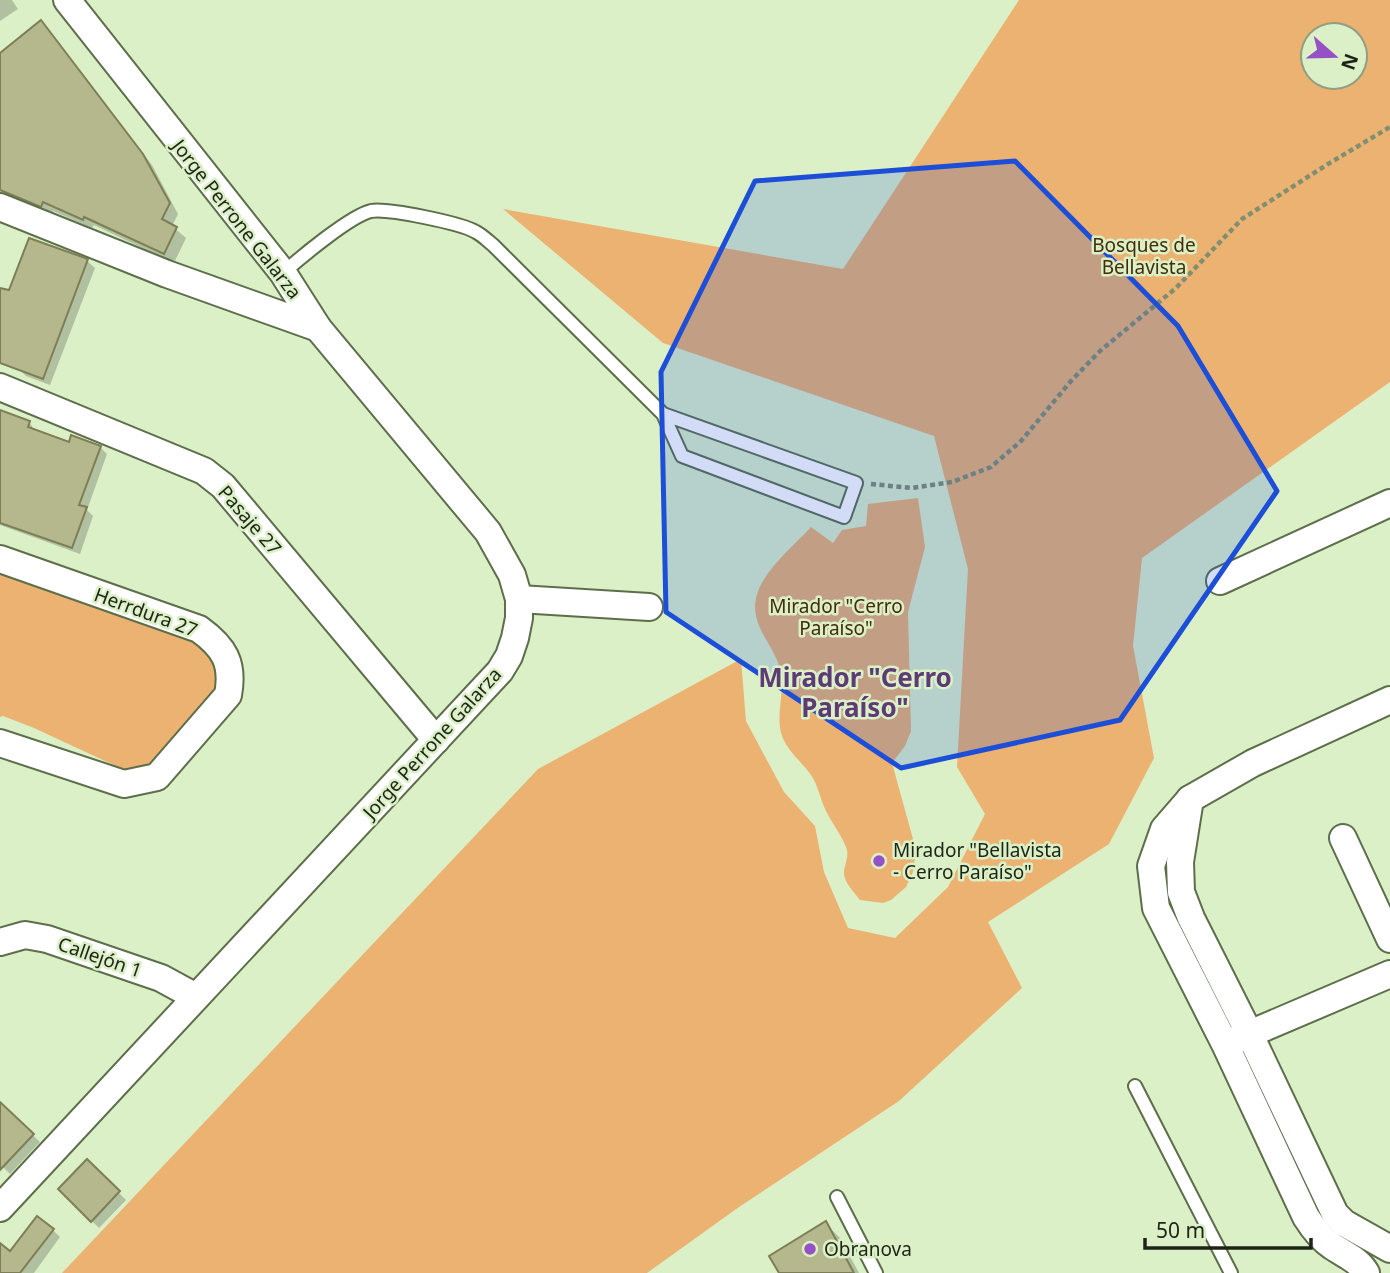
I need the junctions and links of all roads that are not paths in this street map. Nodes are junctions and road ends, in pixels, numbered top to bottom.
1 (67, 0) edge
2 (0, 206) edge
3 (283, 273) junction
4 (318, 327) junction
5 (0, 387) edge
6 (663, 414) junction
7 (1390, 503) edge
8 (0, 559) edge
9 (1220, 581) dead end
10 (519, 599) junction
11 (649, 607) dead end
12 (1390, 700) edge
13 (436, 740) junction
14 (0, 743) edge
15 (1190, 799) junction
16 (1343, 838) dead end
17 (1390, 939) edge
18 (0, 942) edge
19 (1390, 974) edge
20 (196, 997) junction
21 (1250, 1035) junction
22 (1224, 1044) junction
23 (1135, 1086) dead end
24 (837, 1198) dead end
25 (3, 1199) edge
26 (1390, 1249) edge
27 (876, 1273) edge
28 (1231, 1273) edge
29 (1366, 1273) edge

1 - 3 street, Jorge Perrone Galarza
2 - 4 street
3 - 4 street, Jorge Perrone Galarza
3 - 6 lane
4 - 10 street, Jorge Perrone Galarza
5 - 13 street, Pasaje 27
6 - 6 lane
7 - 9 street
8 - 14 street, Herrdura 27
10 - 11 street
10 - 13 street, Jorge Perrone Galarza
12 - 15 street
13 - 20 street, Jorge Perrone Galarza
15 - 21 street
15 - 22 street
16 - 17 street
18 - 20 street, Callejón 1
19 - 21 street
20 - 25 street, Jorge Perrone Galarza
21 - 22 street
21 - 26 street
22 - 29 street
23 - 28 lane
24 - 27 lane

